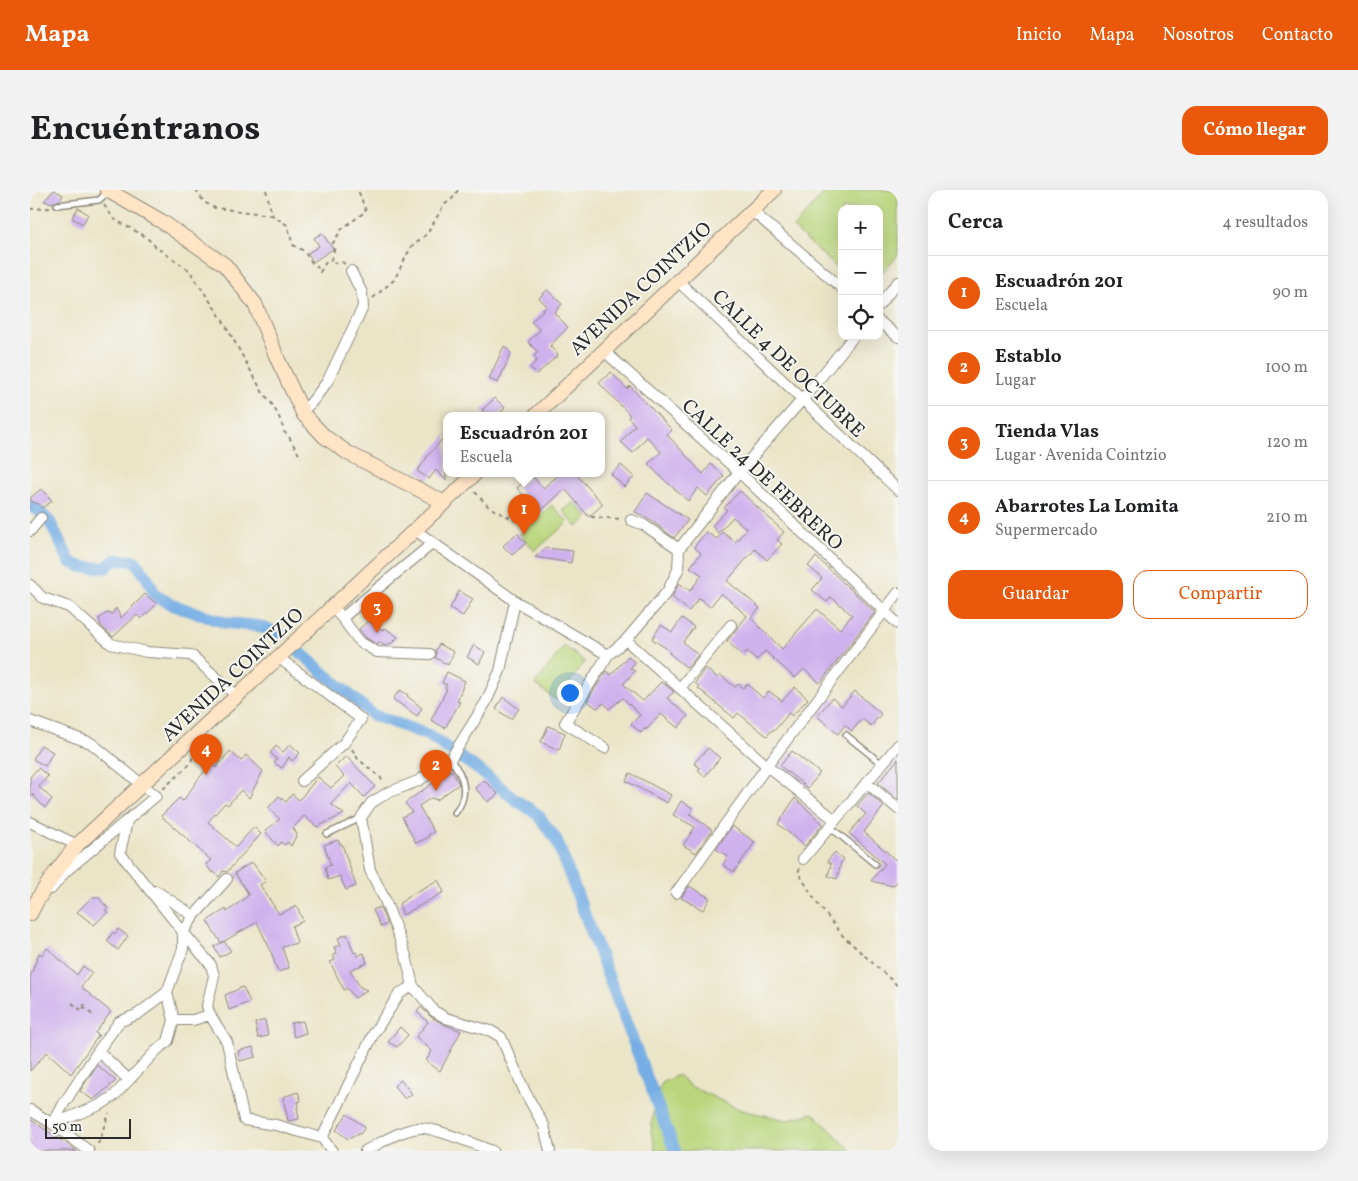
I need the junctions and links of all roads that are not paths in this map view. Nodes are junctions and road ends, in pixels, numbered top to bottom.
1 (774, 190) edge
2 (105, 194) edge
3 (57, 205) road end
4 (751, 210) junction
5 (351, 271) road end
6 (678, 281) junction
7 (898, 282) edge
8 (838, 285) edge
9 (883, 300) edge
10 (883, 324) edge
11 (898, 337) edge
12 (851, 340) edge
13 (603, 350) junction
14 (802, 400) junction
15 (302, 411) junction
16 (544, 412) edge
17 (739, 472) junction
18 (470, 478) edge
19 (898, 490) edge
20 (445, 503) junction
21 (41, 518) dead end
22 (631, 520) road end
23 (415, 530) junction
24 (30, 531) edge
25 (433, 543) junction
26 (679, 549) junction
27 (30, 585) edge
28 (898, 593) edge
29 (515, 601) junction
30 (883, 611) junction
31 (338, 613) junction
32 (898, 624) edge
33 (731, 625) dead end
34 (626, 640) junction
35 (430, 654) dead end
36 (608, 655) junction
37 (279, 658) junction
38 (680, 688) junction
39 (237, 696) junction
40 (30, 720) edge
41 (846, 735) dead end
42 (898, 745) edge
43 (605, 748) dead end
44 (452, 756) junction
45 (882, 764) junction
46 (767, 766) junction
47 (302, 781) dead end
48 (867, 782) junction
49 (142, 784) junction
50 (898, 809) edge
51 (455, 813) dead end
52 (360, 818) junction
53 (127, 821) junction
54 (30, 822) edge
55 (833, 823) junction
56 (327, 834) dead end
57 (78, 845) junction
58 (803, 859) road end
59 (875, 864) dead end
60 (227, 879) dead end
61 (149, 887) junction
62 (676, 893) dead end
63 (38, 898) junction
64 (30, 914) edge
65 (194, 916) junction
66 (183, 932) junction
67 (413, 986) junction
68 (167, 992) junction
69 (210, 1015) junction
70 (174, 1020) junction
71 (98, 1051) junction
72 (129, 1080) junction
73 (30, 1110) edge
74 (53, 1124) junction
75 (322, 1138) junction
76 (89, 1151) edge
77 (332, 1151) edge
78 (365, 1151) edge
79 (492, 1151) edge
80 (550, 1151) edge

1 - 4 main road, AVENIDA COINTZIO
2 - 3 lane
2 - 15 main road
4 - 6 main road, AVENIDA COINTZIO
4 - 8 street
5 - 15 street
6 - 13 main road, AVENIDA COINTZIO
6 - 14 street, CALLE 4 DE OCTUBRE
7 - 9 street
10 - 11 street
12 - 14 street
13 - 16 main road, AVENIDA COINTZIO
13 - 17 street, CALLE 24 DE FEBRERO
14 - 17 street
14 - 19 street, CALLE 4 DE OCTUBRE
15 - 20 main road
17 - 26 street
17 - 30 street, CALLE 24 DE FEBRERO
18 - 20 main road, AVENIDA COINTZIO
20 - 23 main road, AVENIDA COINTZIO
21 - 24 street
22 - 26 street
23 - 25 street
23 - 31 main road, AVENIDA COINTZIO
25 - 29 street
25 - 31 street
26 - 34 street
27 - 39 street
28 - 30 street
29 - 36 street
29 - 44 street
30 - 32 street, CALLE 24 DE FEBRERO
30 - 46 street
31 - 35 street
31 - 37 main road, AVENIDA COINTZIO
33 - 38 street
34 - 36 street
34 - 38 street
36 - 43 street
37 - 39 main road, AVENIDA COINTZIO
37 - 47 street
38 - 46 street
39 - 49 main road, AVENIDA COINTZIO
40 - 49 street
41 - 45 lane
42 - 45 street
44 - 51 lane
44 - 52 street
45 - 48 street
46 - 55 street
46 - 62 street
48 - 50 street
48 - 55 street
49 - 53 street
49 - 57 main road, AVENIDA COINTZIO
52 - 56 lane
52 - 67 street
53 - 61 street
53 - 63 street
54 - 57 street
55 - 58 street
55 - 59 lane
57 - 63 main road, AVENIDA COINTZIO
60 - 65 street
61 - 65 street
61 - 66 street
63 - 64 main road, AVENIDA COINTZIO
65 - 66 street
66 - 68 street
66 - 69 street
67 - 75 street
67 - 80 street
68 - 70 street
68 - 71 street
69 - 70 street
69 - 75 street
70 - 72 street
71 - 72 street
71 - 74 street
72 - 74 street
73 - 74 street
74 - 76 street
75 - 77 street
78 - 79 street

